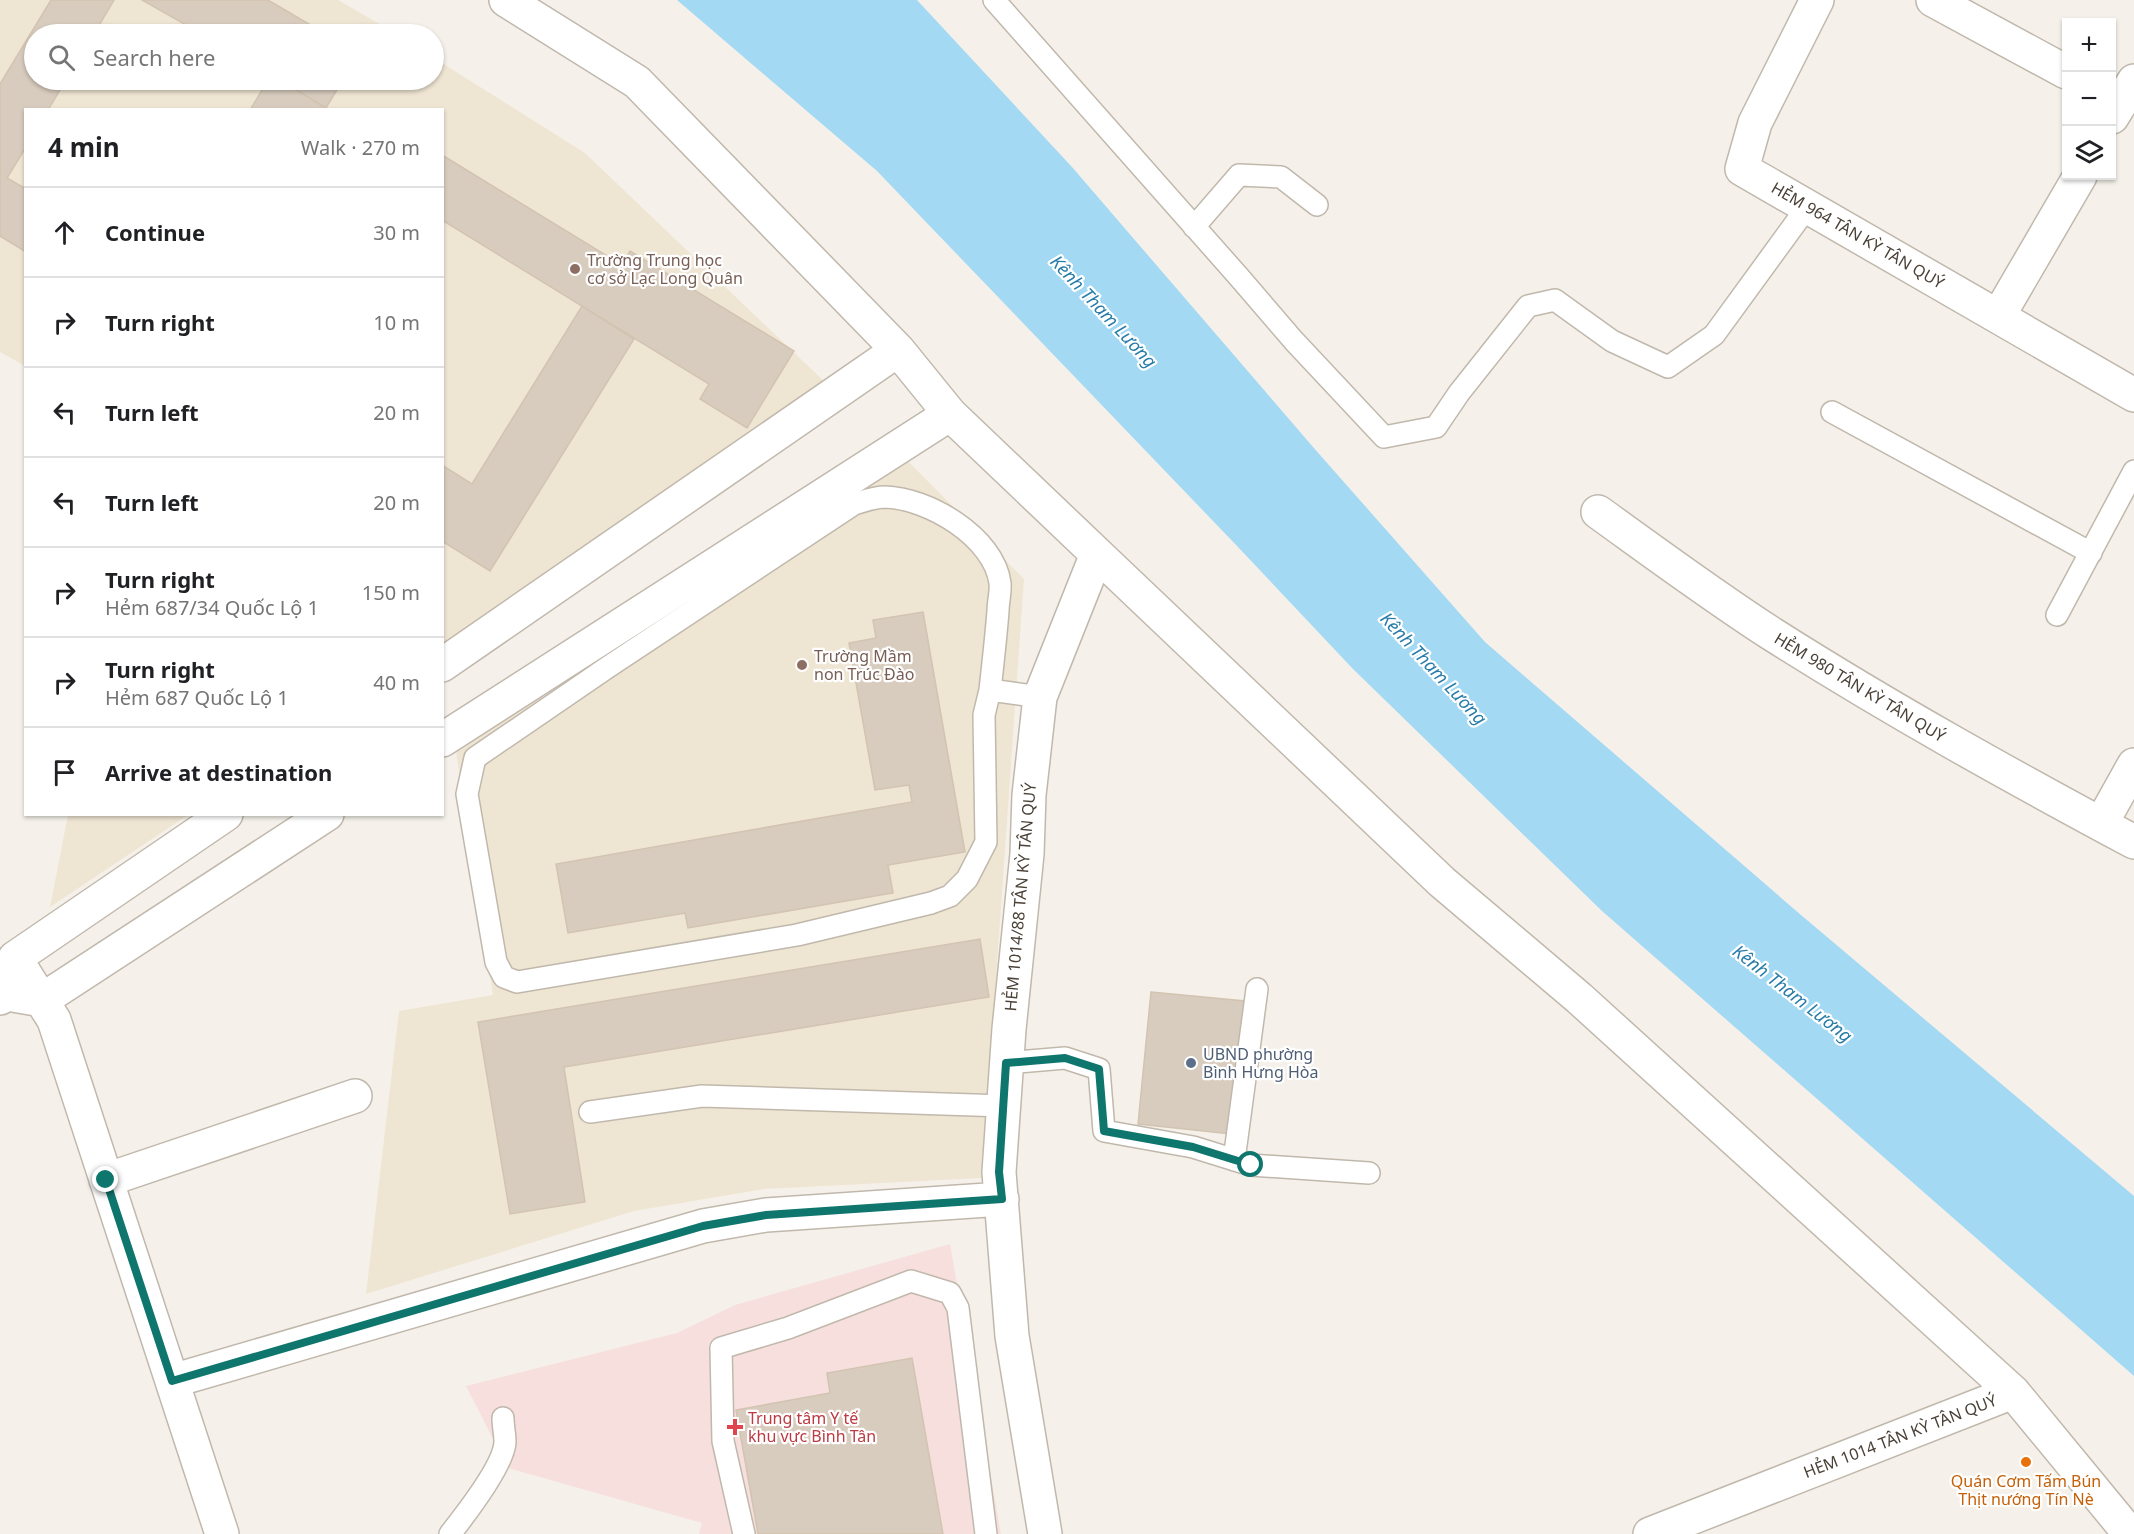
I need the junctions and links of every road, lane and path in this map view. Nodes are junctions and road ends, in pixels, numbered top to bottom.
1 (506, 0) edge
2 (994, 0) edge
3 (1817, 0) edge
4 (1933, 0) edge
5 (2062, 69) edge
6 (2078, 180) edge
7 (1317, 205) dead end
8 (1808, 206) junction
9 (1194, 226) junction
10 (1999, 315) junction
11 (898, 350) junction
12 (2134, 395) edge
13 (1832, 412) dead end
14 (950, 414) junction
15 (2134, 471) edge
16 (1598, 512) dead end
17 (2091, 553) junction
18 (1097, 554) junction
19 (2057, 615) dead end
20 (444, 664) edge
21 (990, 690) junction
22 (1040, 697) junction
23 (444, 739) edge
24 (2134, 765) edge
25 (223, 816) edge
26 (324, 816) edge
27 (2101, 824) junction
28 (2134, 842) edge
29 (142, 872) junction
30 (173, 914) junction
31 (15, 958) junction
32 (1257, 989) dead end
33 (4, 996) edge
34 (42, 1000) junction
35 (1006, 1063) junction
36 (355, 1095) dead end
37 (1004, 1106) junction
38 (590, 1112) dead end
39 (1234, 1160) junction
40 (1369, 1173) dead end
41 (106, 1180) junction
42 (1002, 1199) junction
43 (172, 1381) junction
44 (2013, 1392) junction
45 (503, 1418) dead end
46 (222, 1534) edge
47 (450, 1534) edge
48 (744, 1534) edge
49 (986, 1534) edge
50 (1045, 1534) edge
51 (1650, 1534) edge
52 (2130, 1534) edge

1 - 11 street
2 - 9 lane
3 - 8 street, HẺM 964 TÂN KỲ TÂN QUÝ
4 - 5 street
6 - 10 street
7 - 9 lane
8 - 9 lane
8 - 10 street, HẺM 964 TÂN KỲ TÂN QUÝ
10 - 12 street, HẺM 964 TÂN KỲ TÂN QUÝ
11 - 14 street
11 - 20 street
13 - 17 lane
14 - 18 street
14 - 23 street
15 - 17 lane
16 - 27 street, HẺM 980 TÂN KỲ TÂN QUÝ
17 - 19 lane
18 - 22 street, HẺM 1014/88 TÂN KỲ TÂN QUÝ
18 - 44 street
21 - 21 lane
21 - 22 lane
22 - 35 street, HẺM 1014/88 TÂN KỲ TÂN QUÝ
24 - 27 street
25 - 29 street
26 - 30 street
27 - 28 street, HẺM 980 TÂN KỲ TÂN QUÝ
29 - 30 street
29 - 31 street
30 - 34 street
31 - 33 street
31 - 34 street
32 - 39 lane
33 - 34 street
34 - 41 street
35 - 37 street, HẺM 1014/88 TÂN KỲ TÂN QUÝ
35 - 39 lane
36 - 41 street
37 - 38 lane
37 - 42 street, HẺM 1014/88 TÂN KỲ TÂN QUÝ
39 - 40 lane
41 - 43 street
42 - 43 street
42 - 50 street, HẺM 1014/88 TÂN KỲ TÂN QUÝ
43 - 46 street
44 - 51 street, HẺM 1014 TÂN KỲ TÂN QUÝ
44 - 52 street, HẺM 1014 TÂN KỲ TÂN QUÝ
45 - 47 lane
48 - 49 lane

